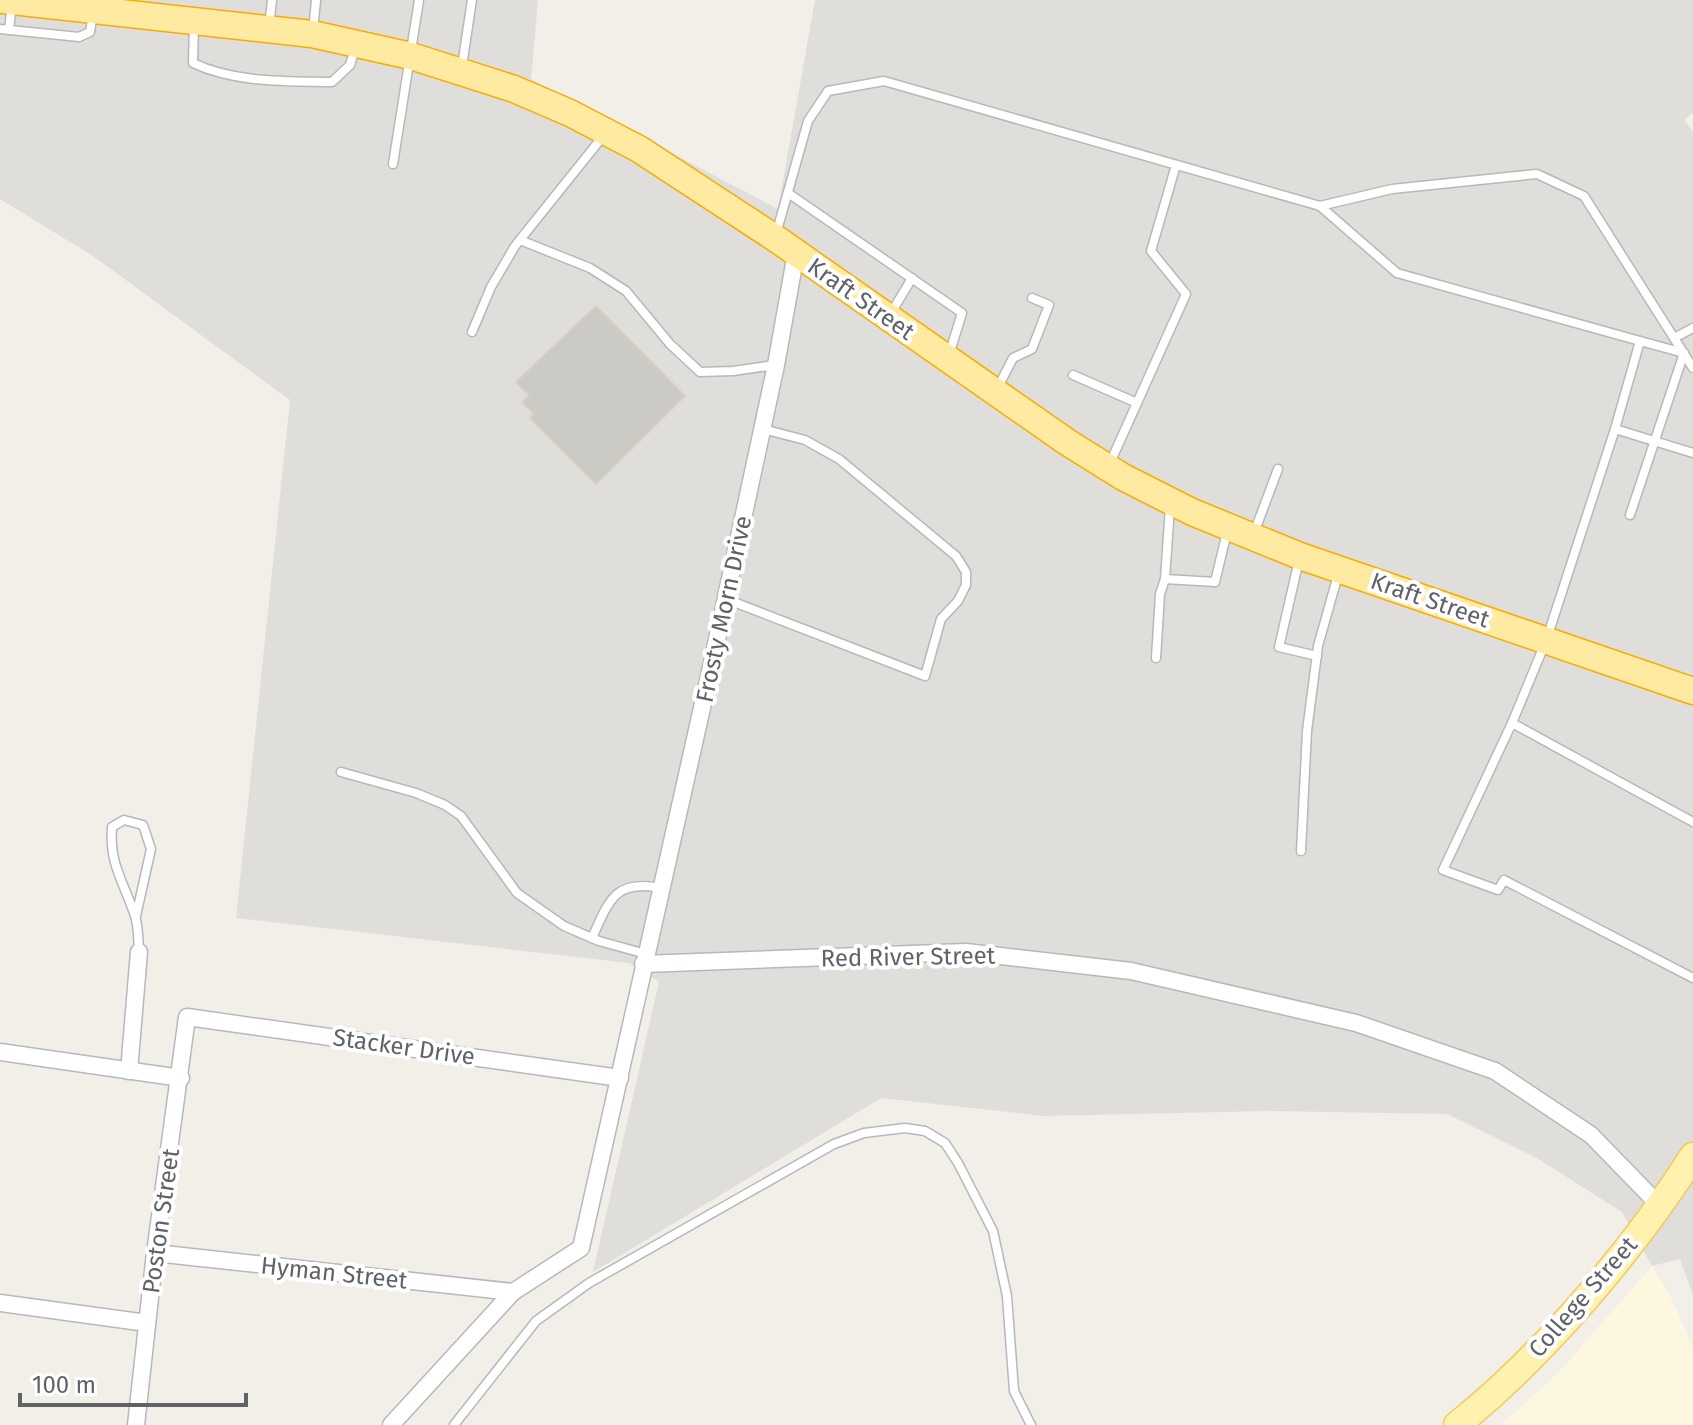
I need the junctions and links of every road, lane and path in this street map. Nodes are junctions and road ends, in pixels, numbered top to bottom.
1 (3, 0) edge
2 (272, 0) edge
3 (316, 0) edge
4 (419, 0) edge
5 (472, 0) edge
6 (25, 1) edge
7 (122, 6) edge
8 (93, 9) junction
9 (194, 20) junction
10 (269, 28) junction
11 (5, 30) edge
12 (312, 34) junction
13 (356, 43) junction
14 (411, 56) junction
15 (462, 71) junction
16 (607, 131) junction
17 (393, 164) dead end
18 (1176, 165) junction
19 (788, 193) junction
20 (1320, 206) junction
21 (520, 240) junction
22 (785, 246) junction
23 (912, 278) junction
24 (1032, 298) dead end
25 (888, 318) junction
26 (1693, 328) edge
27 (472, 332) dead end
28 (1674, 338) junction
29 (1640, 341) junction
30 (1684, 353) junction
31 (947, 359) junction
32 (776, 365) junction
33 (1693, 368) edge
34 (1073, 375) dead end
35 (995, 393) junction
36 (1137, 403) junction
37 (763, 429) junction
38 (1615, 429) junction
39 (1654, 441) junction
40 (1693, 453) edge
41 (1108, 468) junction
42 (1278, 469) dead end
43 (1170, 501) junction
44 (1630, 515) dead end
45 (1228, 527) junction
46 (1253, 537) junction
47 (1300, 556) junction
48 (1339, 570) junction
49 (1165, 579) junction
50 (726, 599) junction
51 (1546, 641) junction
52 (1317, 656) junction
53 (1156, 658) dead end
54 (1693, 691) edge
55 (1512, 723) junction
56 (341, 772) dead end
57 (1693, 822) edge
58 (1301, 851) dead end
59 (661, 888) junction
60 (136, 916) junction
61 (592, 938) junction
62 (139, 952) joint
63 (644, 959) junction
64 (1693, 978) edge
65 (187, 1017) joint
66 (0, 1052) edge
67 (129, 1071) junction
68 (181, 1078) junction
69 (620, 1078) junction
70 (1693, 1156) edge
71 (1661, 1207) junction
72 (155, 1253) junction
73 (513, 1292) junction
74 (0, 1303) edge
75 (147, 1323) junction
76 (136, 1425) edge
77 (391, 1425) edge
78 (454, 1425) edge
79 (1031, 1425) edge
80 (1457, 1425) edge

1 - 6 highway, Kraft Street
2 - 10 lane
3 - 12 lane
4 - 14 lane
5 - 15 lane
6 - 8 highway, Kraft Street
6 - 11 lane
7 - 8 highway, Kraft Street
7 - 9 highway, Kraft Street
8 - 11 lane
9 - 10 highway, Kraft Street
9 - 13 lane
10 - 12 highway, Kraft Street
12 - 13 highway, Kraft Street
13 - 14 highway, Kraft Street
14 - 15 highway, Kraft Street
14 - 17 lane
15 - 16 highway, Kraft Street
16 - 21 lane
16 - 22 highway, Kraft Street
18 - 19 lane
18 - 20 lane
18 - 36 lane
19 - 22 lane
19 - 23 lane
20 - 28 lane
20 - 29 lane
21 - 27 lane
21 - 32 lane
22 - 25 highway, Kraft Street
22 - 32 street, Frosty Morn Drive
23 - 25 lane
23 - 31 lane
24 - 35 lane
25 - 31 highway, Kraft Street
26 - 28 lane
28 - 30 lane
29 - 30 lane
29 - 38 lane
30 - 33 lane
30 - 39 lane
31 - 35 highway, Kraft Street
32 - 37 street, Frosty Morn Drive
34 - 36 lane
35 - 41 highway, Kraft Street
36 - 41 lane
37 - 50 street, Frosty Morn Drive
37 - 50 lane
38 - 39 lane
38 - 51 lane
39 - 40 lane
39 - 44 lane
41 - 43 highway, Kraft Street
42 - 46 lane
43 - 45 highway, Kraft Street
43 - 49 lane
45 - 46 highway, Kraft Street
45 - 49 lane
46 - 47 highway, Kraft Street
47 - 48 highway, Kraft Street
47 - 52 lane
48 - 51 highway, Kraft Street
48 - 52 lane
49 - 53 lane
50 - 59 street, Frosty Morn Drive
51 - 54 highway, Kraft Street
51 - 55 lane
52 - 58 lane
55 - 57 lane
55 - 64 lane
56 - 61 lane
59 - 61 lane
59 - 63 street, Frosty Morn Drive
60 - 60 lane
60 - 62 lane
61 - 63 lane
62 - 67 street
63 - 69 street
63 - 71 street, Red River Street
65 - 68 street, Poston Street
65 - 69 street, Stacker Drive
66 - 67 street
67 - 68 street
68 - 72 street, Poston Street
69 - 73 street
70 - 71 main road, College Street
71 - 80 main road, College Street
72 - 73 street, Hyman Street
72 - 75 street, Poston Street
73 - 77 street
74 - 75 street
75 - 76 street, Poston Street
78 - 79 lane

